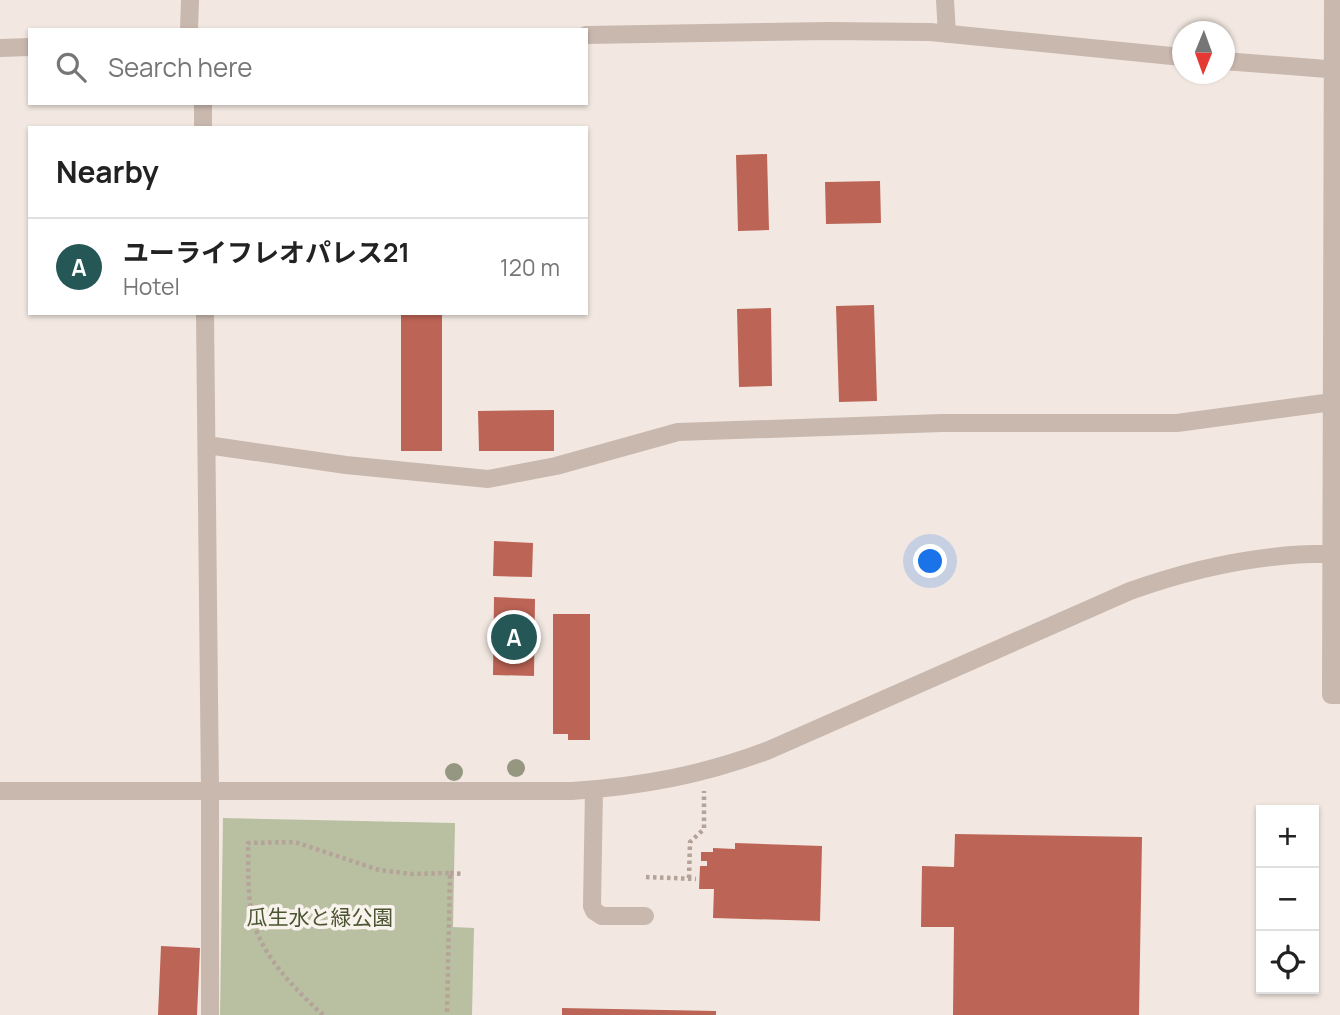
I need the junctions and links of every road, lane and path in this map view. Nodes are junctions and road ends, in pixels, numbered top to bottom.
1 (190, 0) edge
2 (945, 0) edge
3 (1333, 0) edge
4 (189, 28) edge
5 (947, 34) junction
6 (588, 35) edge
7 (28, 47) edge
8 (0, 48) edge
9 (1172, 56) edge
10 (1235, 62) edge
11 (1336, 70) edge
12 (203, 105) edge
13 (203, 126) edge
14 (205, 315) edge
15 (1332, 402) junction
16 (207, 446) junction
17 (1336, 554) edge
18 (1340, 695) edge
19 (705, 772) junction
20 (594, 790) junction
21 (0, 791) edge
22 (210, 791) junction
23 (450, 873) junction
24 (464, 874) dead end
25 (646, 877) dead end
26 (689, 878) junction
27 (696, 878) dead end
28 (645, 916) dead end
29 (210, 1015) edge
30 (323, 1015) edge
31 (447, 1015) edge

1 - 4 street
2 - 5 street
3 - 11 street
5 - 6 street
5 - 9 street
7 - 8 street
10 - 11 street
11 - 15 street
12 - 13 street
14 - 16 street
15 - 16 street
15 - 17 street
16 - 22 street
17 - 18 street
17 - 19 street
19 - 20 street
19 - 26 path
20 - 22 street
20 - 28 street
21 - 22 street
22 - 29 street
23 - 24 path
23 - 30 path
23 - 31 path
25 - 26 path
26 - 27 path

